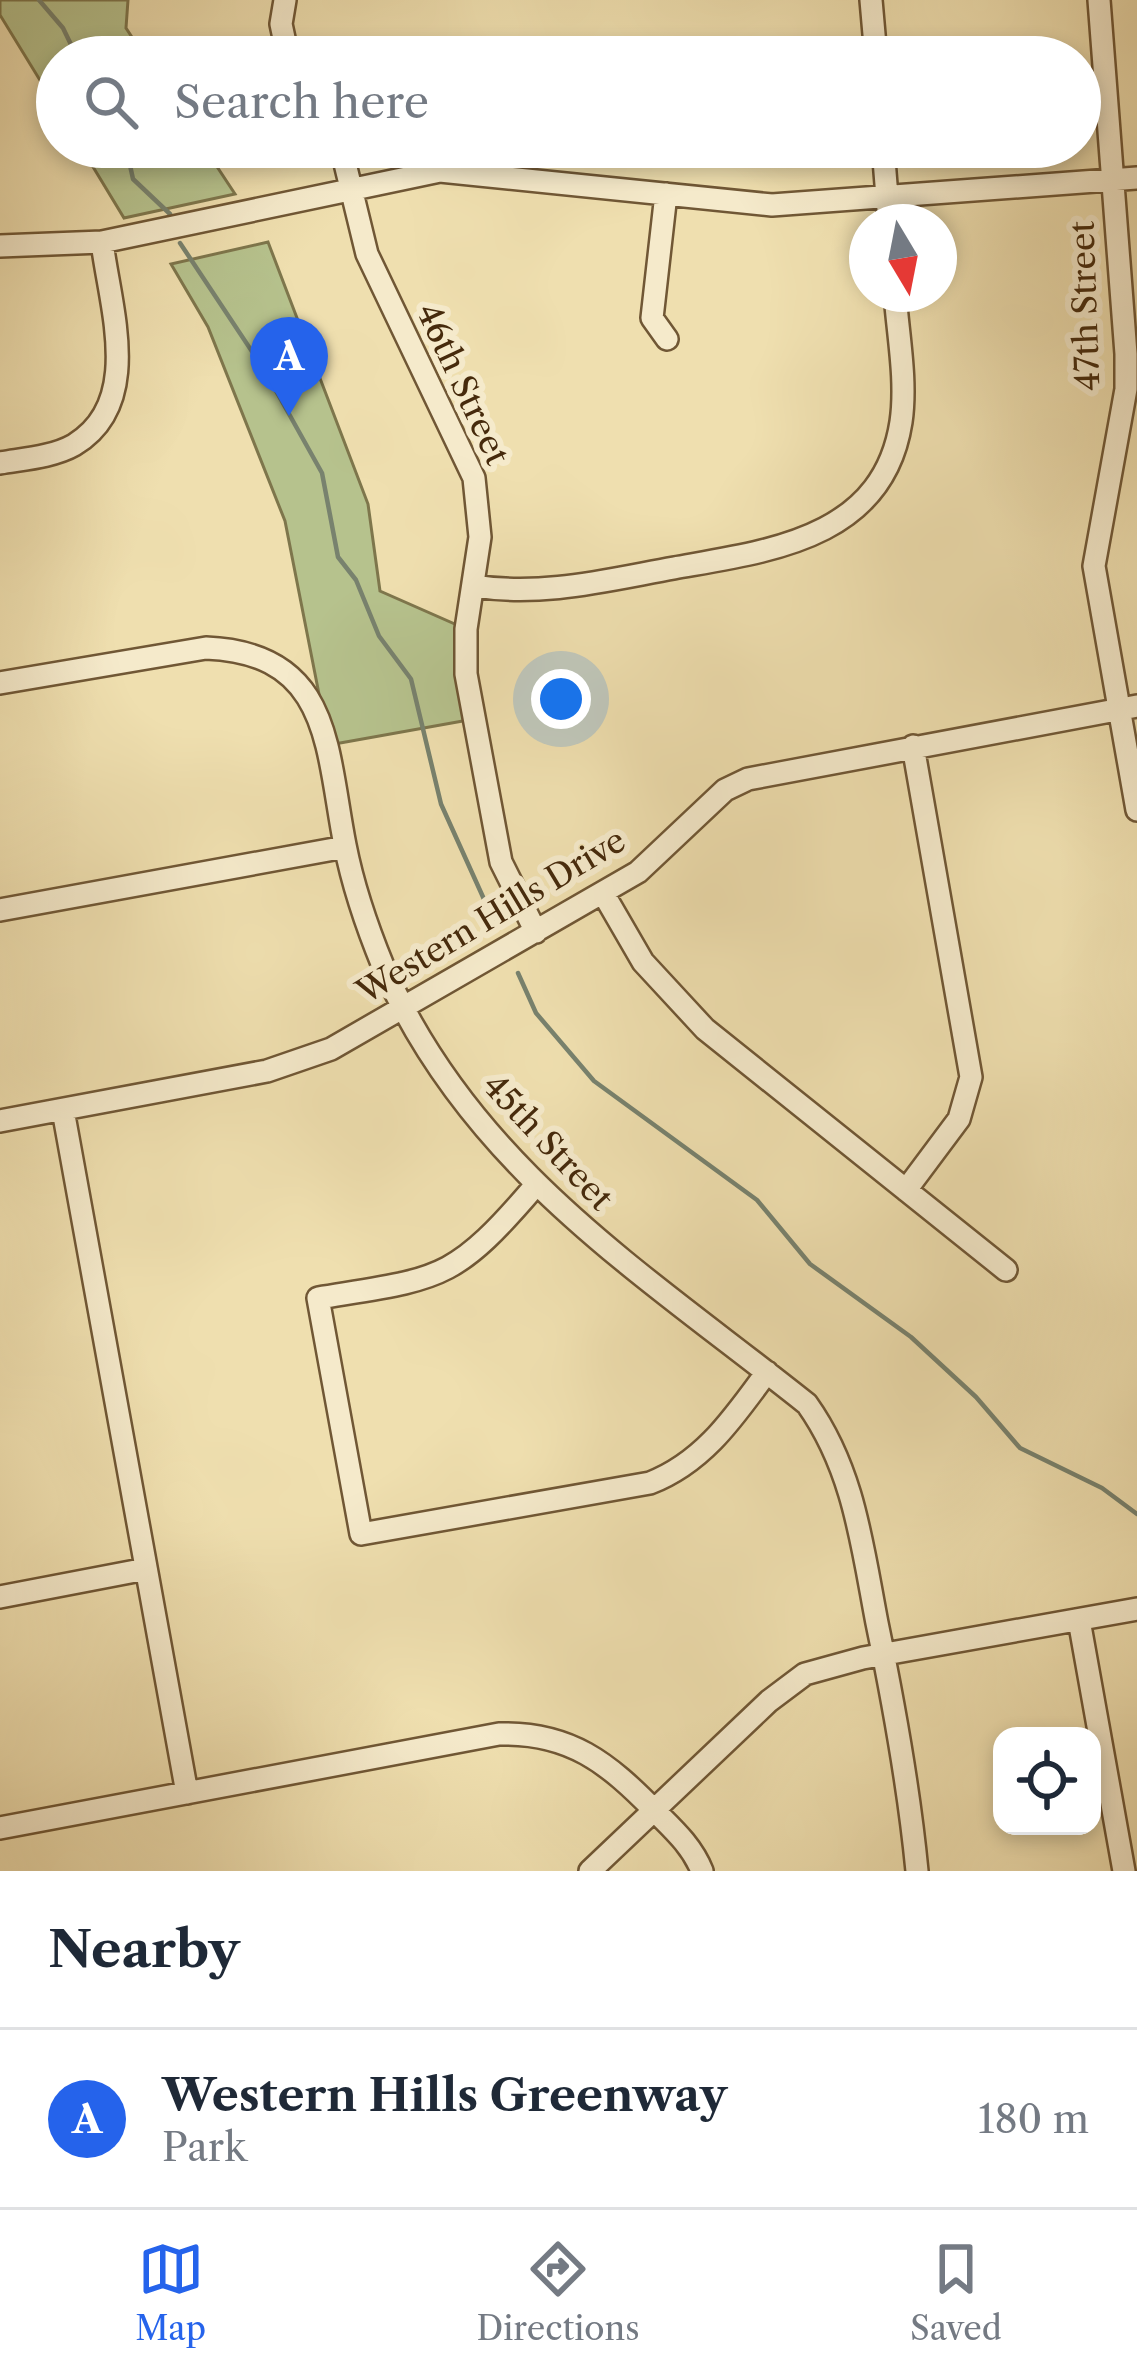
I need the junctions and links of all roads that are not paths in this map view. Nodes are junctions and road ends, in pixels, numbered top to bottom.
1 (285, 0) edge
2 (871, 3) edge
3 (1099, 5) edge
4 (284, 36) edge
5 (874, 36) edge
6 (346, 168) edge
7 (885, 168) edge
8 (1137, 178) edge
9 (1112, 180) junction
10 (350, 187) junction
11 (666, 194) junction
12 (887, 198) junction
13 (888, 204) edge
14 (102, 242) junction
15 (0, 246) edge
16 (896, 312) edge
17 (667, 339) dead end
18 (0, 463) edge
19 (474, 586) junction
20 (0, 683) edge
21 (1127, 707) edge
22 (913, 746) junction
23 (1137, 810) edge
24 (346, 847) junction
25 (603, 893) junction
26 (0, 910) edge
27 (536, 932) junction
28 (404, 1008) junction
29 (63, 1110) junction
30 (0, 1121) edge
31 (535, 1186) junction
32 (906, 1190) junction
33 (1006, 1270) dead end
34 (767, 1372) junction
35 (146, 1569) junction
36 (0, 1597) edge
37 (1137, 1609) edge
38 (1078, 1620) junction
39 (884, 1654) junction
40 (187, 1792) junction
41 (655, 1811) junction
42 (0, 1828) edge
43 (590, 1871) edge
44 (702, 1871) edge
45 (917, 1871) edge
46 (1124, 1871) edge

1 - 4 street
2 - 5 street
3 - 9 street, 47th Street
6 - 10 street, 46th Street
7 - 12 street
8 - 9 street
9 - 12 street
9 - 21 street, 47th Street
10 - 11 street
10 - 14 street
10 - 19 street, 46th Street
11 - 12 street
11 - 17 street
12 - 13 street
14 - 15 street
14 - 18 street
16 - 19 street
19 - 27 street, 46th Street
20 - 24 street, 45th Street
21 - 22 street, Western Hills Drive
21 - 23 street, 47th Street
22 - 25 street, Western Hills Drive
22 - 32 street
24 - 26 street
24 - 28 street, 45th Street
25 - 27 street, Western Hills Drive
25 - 32 street
27 - 28 street, Western Hills Drive
28 - 29 street, Western Hills Drive
28 - 31 street, 45th Street
29 - 30 street, Western Hills Drive
29 - 35 street
31 - 34 street, 45th Street
31 - 34 street
32 - 33 street
34 - 39 street, 45th Street
35 - 36 street
35 - 40 street
37 - 38 street
38 - 39 street
38 - 46 street
39 - 41 street
39 - 45 street, 45th Street
40 - 41 street
40 - 42 street
41 - 43 street
41 - 44 street

